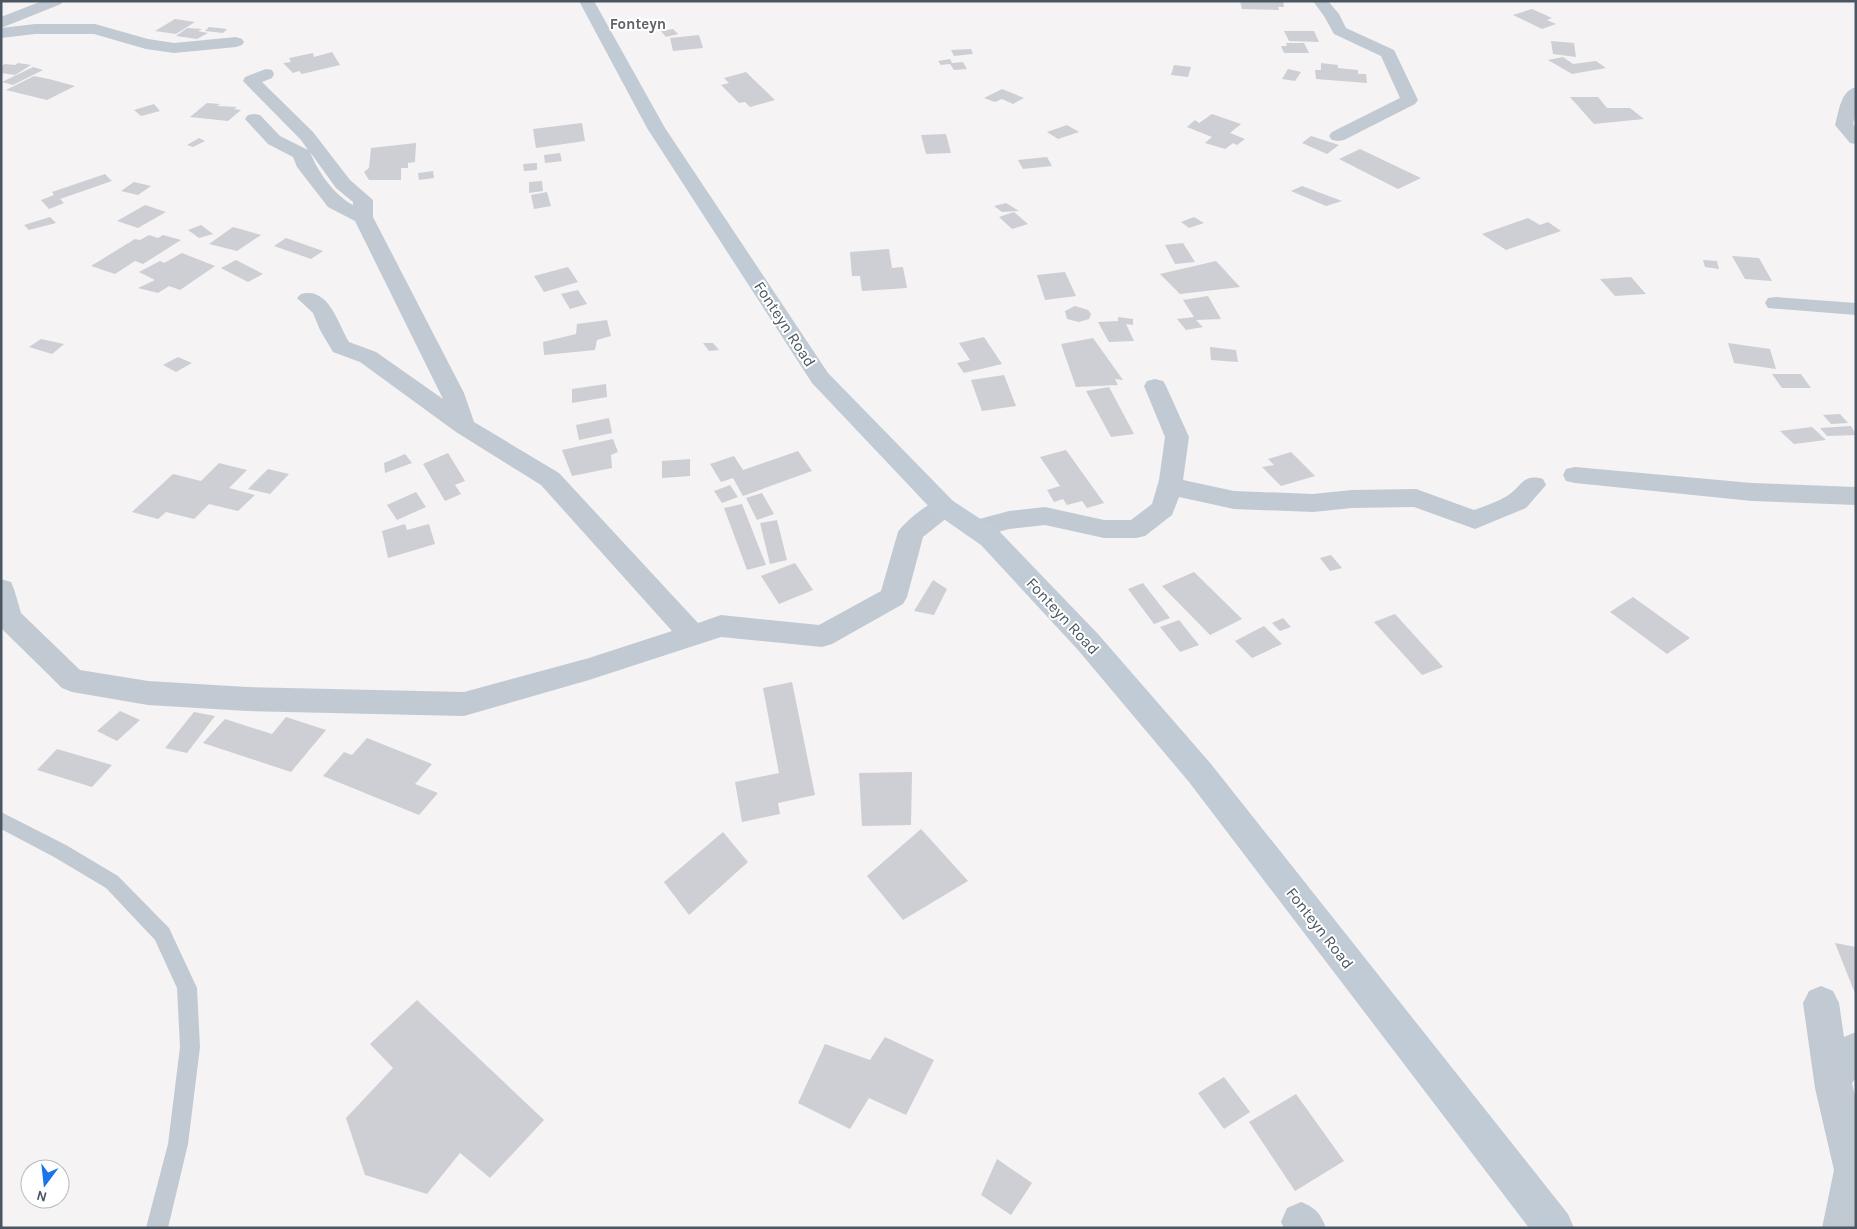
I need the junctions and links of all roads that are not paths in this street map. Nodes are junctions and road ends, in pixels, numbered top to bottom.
1 (56, 1) edge
2 (586, 1) edge
3 (1320, 1) edge
4 (120, 20) dead end
5 (1, 23) edge
6 (1, 26) edge
7 (1, 33) edge
8 (236, 42) dead end
9 (266, 74) dead end
10 (1856, 92) edge
11 (254, 119) dead end
12 (1338, 136) dead end
13 (1856, 139) edge
14 (364, 217) junction
15 (308, 298) dead end
16 (1776, 303) dead end
17 (1856, 309) edge
18 (1155, 386) dead end
19 (464, 426) junction
20 (1575, 475) dead end
21 (1534, 485) dead end
22 (1169, 486) junction
23 (1856, 496) edge
24 (944, 508) junction
25 (977, 530) junction
26 (1, 589) edge
27 (693, 635) junction
28 (1, 820) edge
29 (1822, 1003) dead end
30 (1844, 1064) edge
31 (157, 1228) edge
32 (1554, 1228) edge
33 (1842, 1228) edge

1 - 5 street
2 - 24 street, Fonteyn Road
3 - 12 street
4 - 6 street
7 - 8 street
9 - 14 street
10 - 13 street
11 - 14 street
14 - 19 street
15 - 19 street
16 - 17 street
18 - 22 street
19 - 27 street
20 - 23 street
21 - 22 street
22 - 25 street
24 - 25 street, Fonteyn Road
24 - 27 street
25 - 32 street, Fonteyn Road
26 - 27 street
28 - 31 lane
29 - 30 street
30 - 33 street

